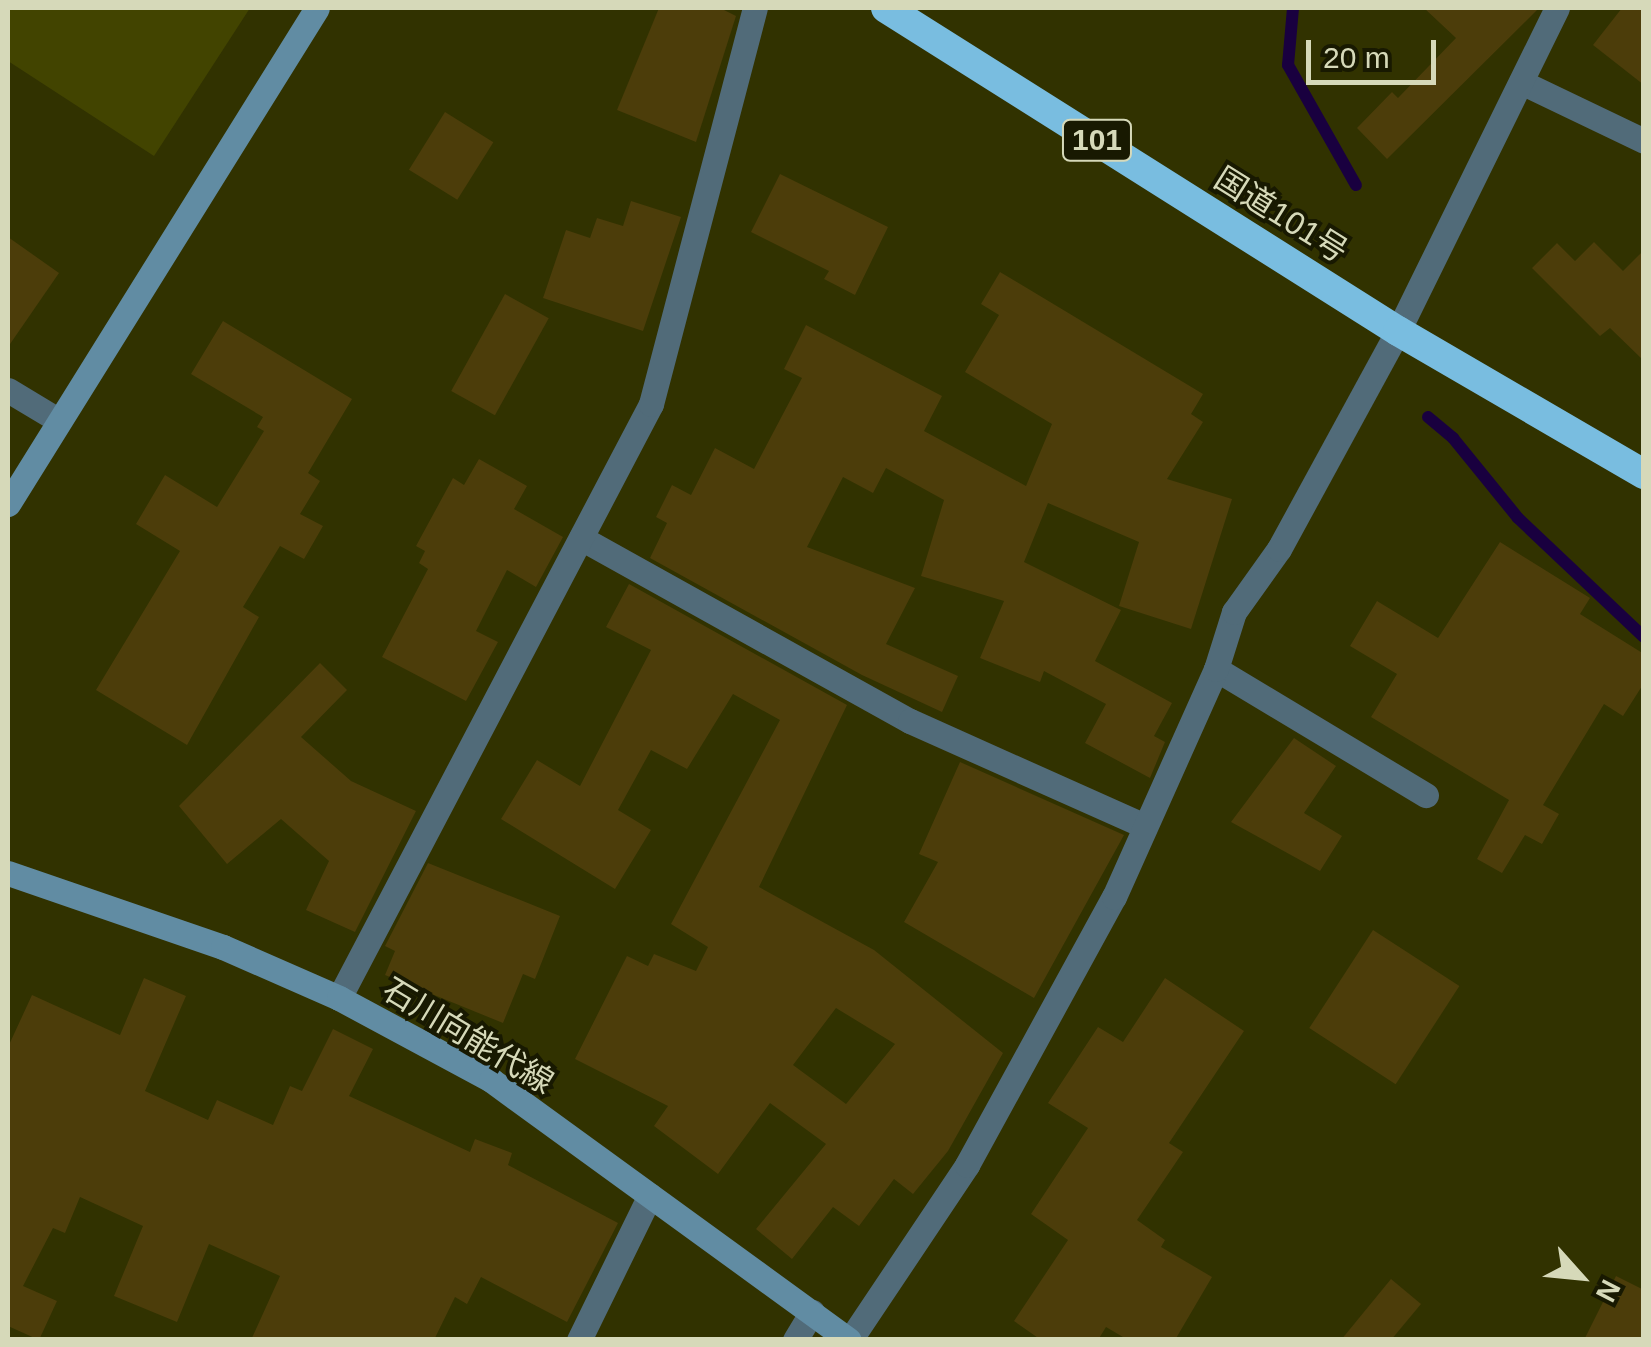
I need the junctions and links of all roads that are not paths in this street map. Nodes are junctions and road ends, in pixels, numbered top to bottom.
1 (317, 8) edge
2 (754, 8) edge
3 (886, 8) edge
4 (1557, 8) edge
5 (1521, 82) junction
6 (1644, 141) edge
7 (1398, 331) junction
8 (8, 390) edge
9 (58, 420) junction
10 (1644, 474) edge
11 (8, 504) edge
12 (581, 538) junction
13 (1216, 670) junction
14 (1426, 795) dead end
15 (1146, 826) junction
16 (8, 872) edge
17 (339, 998) junction
18 (650, 1195) junction
19 (812, 1312) junction
20 (579, 1340) edge
21 (795, 1340) edge
22 (849, 1340) edge

1 - 9 main road
2 - 12 street
3 - 7 highway, 国道101号 / 101
4 - 5 street
5 - 6 street
5 - 7 street
7 - 10 highway, 国道101号 / 101
7 - 13 street
8 - 9 street
9 - 11 main road
12 - 15 street
12 - 17 street
13 - 14 street
13 - 15 street
15 - 22 street
16 - 17 main road, 石川向能代線
17 - 18 main road, 石川向能代線
18 - 19 main road, 石川向能代線
18 - 20 street
19 - 21 street
19 - 22 main road, 石川向能代線

